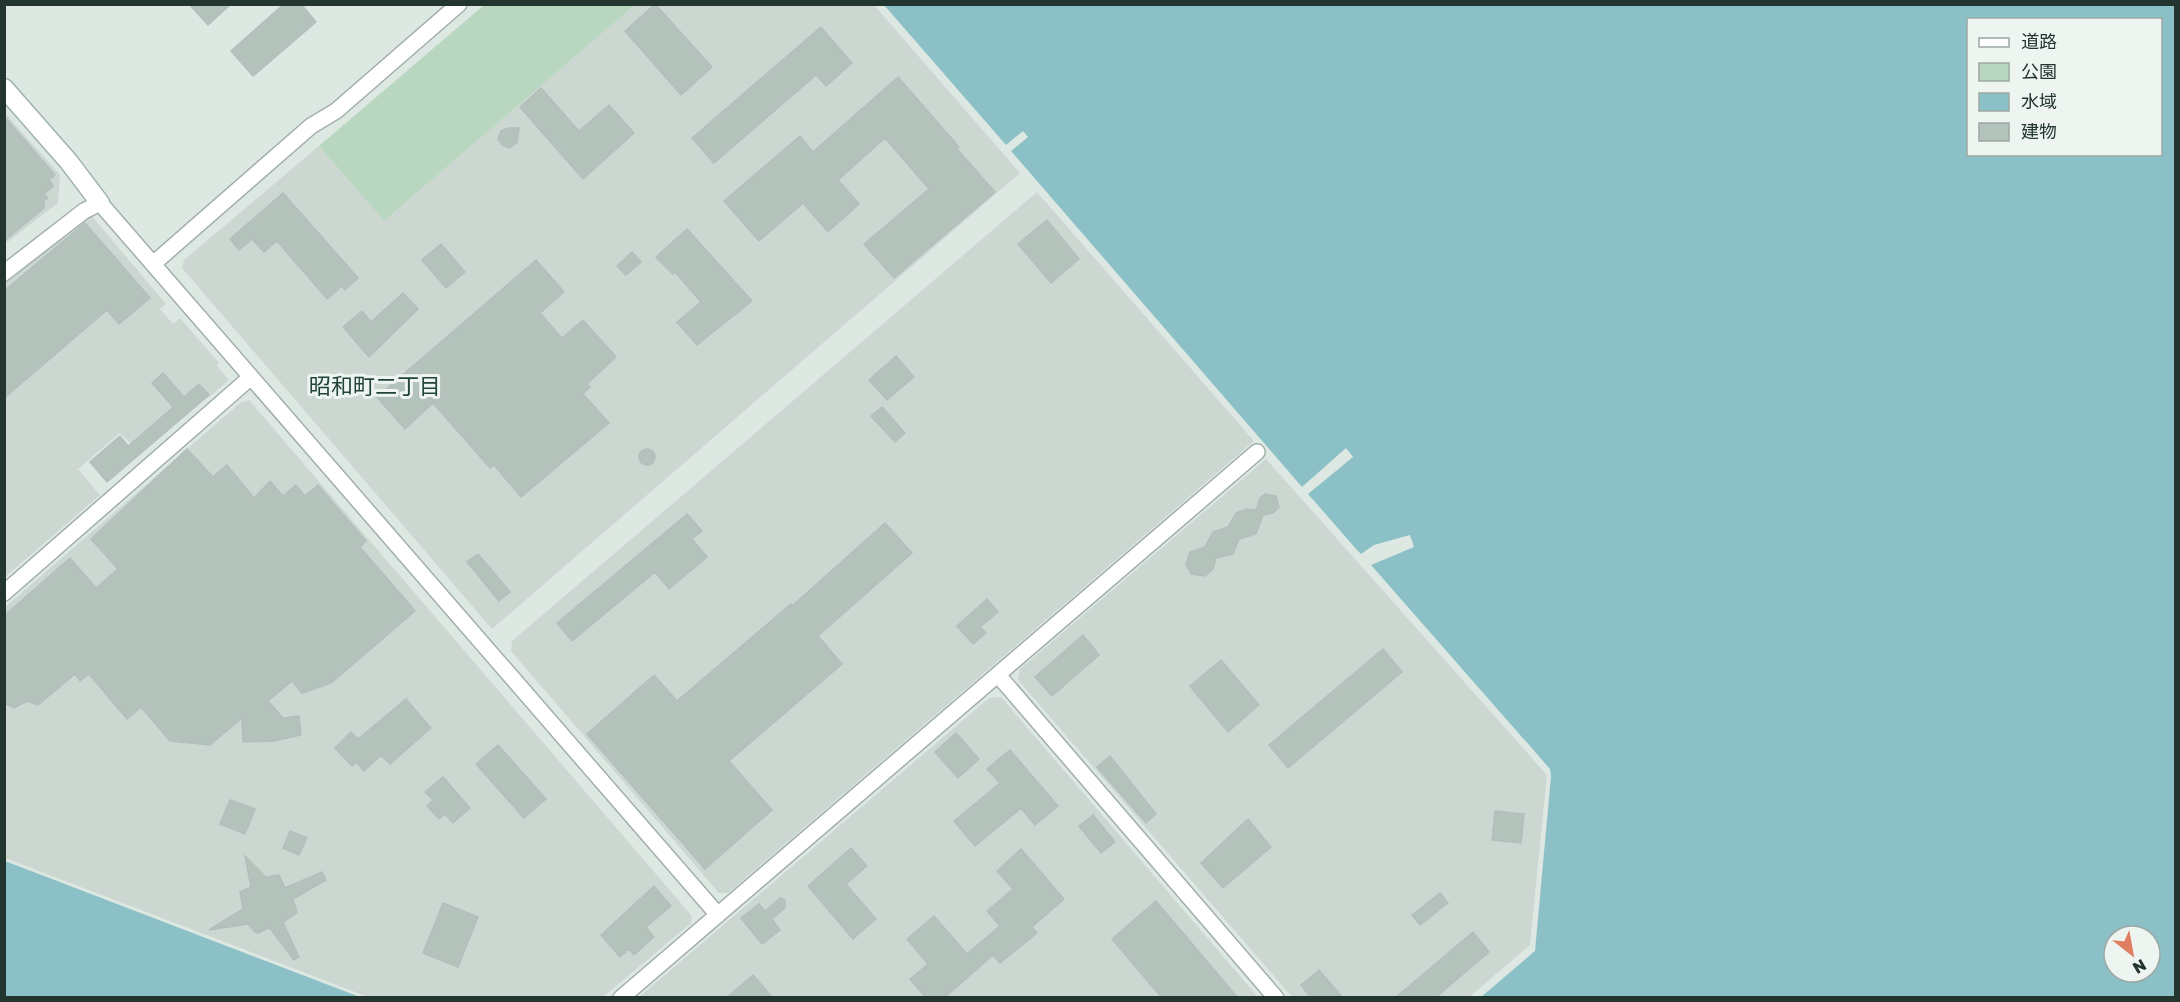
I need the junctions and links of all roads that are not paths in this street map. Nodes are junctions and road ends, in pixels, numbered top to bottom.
1 (459, 4) edge
2 (4, 88) edge
3 (99, 203) junction
4 (153, 264) junction
5 (4, 273) edge
6 (251, 377) junction
7 (1257, 452) dead end
8 (4, 593) edge
9 (998, 675) junction
10 (718, 915) junction
11 (621, 998) edge
12 (1276, 998) edge

1 - 4 street
2 - 3 street
3 - 4 street
3 - 5 street
4 - 6 street
6 - 8 street
6 - 10 street
7 - 9 street
9 - 10 street
9 - 12 street
10 - 11 street

